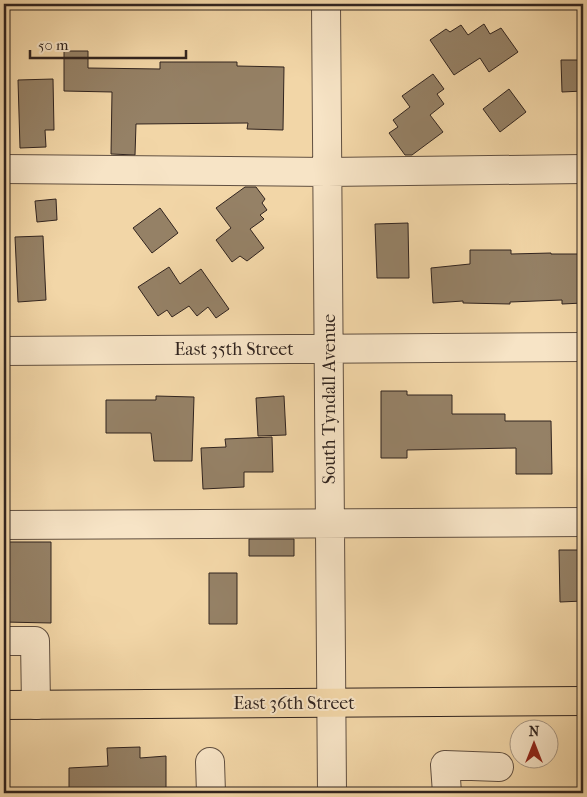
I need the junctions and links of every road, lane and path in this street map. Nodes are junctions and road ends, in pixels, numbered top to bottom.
1 (326, 4) edge
2 (4, 169) edge
3 (583, 169) edge
4 (327, 172) junction
5 (583, 347) edge
6 (328, 348) junction
7 (4, 351) edge
8 (583, 522) edge
9 (329, 523) junction
10 (4, 524) edge
11 (4, 641) edge
12 (583, 701) edge
13 (331, 703) junction
14 (4, 705) edge
15 (36, 705) junction
16 (210, 762) dead end
17 (499, 767) dead end
18 (211, 793) edge
19 (332, 793) edge
20 (447, 793) edge

1 - 4 street, South Tyndall Avenue
2 - 4 street
3 - 4 street
4 - 6 street, South Tyndall Avenue
5 - 6 street, East 35th Street
6 - 7 street, East 35th Street
6 - 9 street, South Tyndall Avenue
8 - 9 street
9 - 10 street
9 - 13 street, South Tyndall Avenue
11 - 15 street
12 - 13 main road, East 36th Street
13 - 15 main road, East 36th Street
13 - 19 street, South Tyndall Avenue
14 - 15 main road, East 36th Street
16 - 18 street
17 - 20 street

